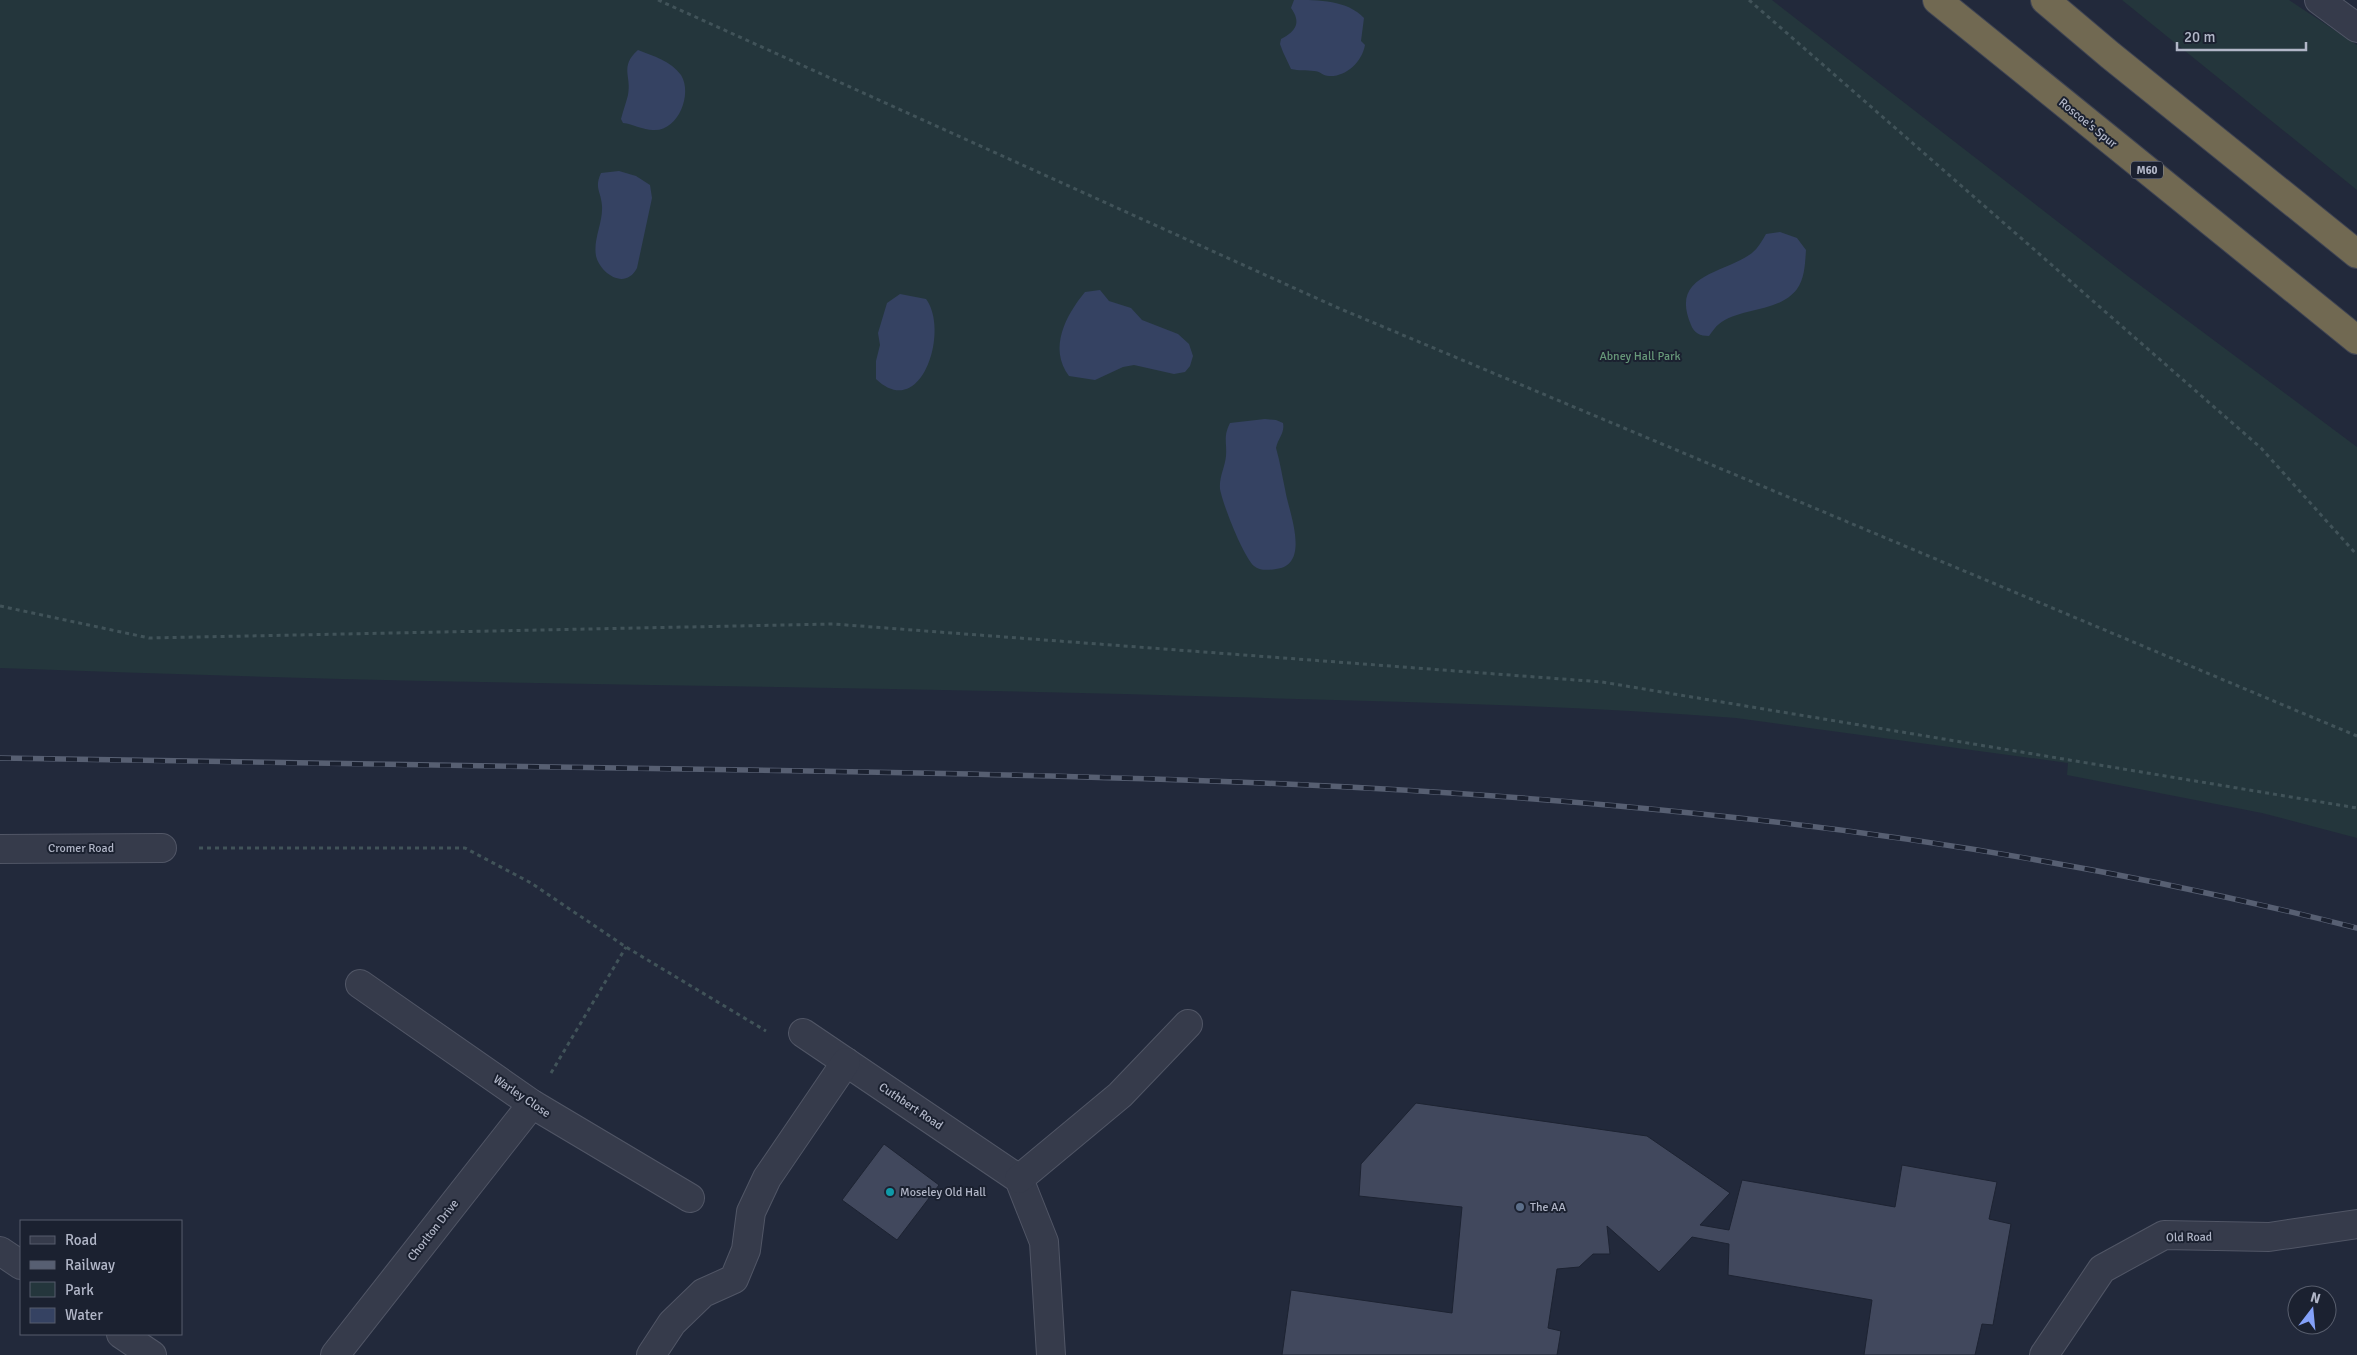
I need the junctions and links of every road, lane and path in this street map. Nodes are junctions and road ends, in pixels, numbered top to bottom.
1 (658, 0) edge
2 (1749, 0) edge
3 (1937, 0) edge
4 (2045, 0) edge
5 (2319, 0) edge
6 (2357, 28) edge
7 (2357, 254) edge
8 (2357, 340) edge
9 (2357, 555) edge
10 (0, 606) edge
11 (2357, 736) edge
12 (2357, 808) edge
13 (162, 848) joint
14 (0, 849) edge
15 (626, 947) junction
16 (360, 984) dead end
17 (1188, 1024) dead end
18 (803, 1033) joint
19 (846, 1062) junction
20 (532, 1104) junction
21 (1020, 1179) junction
22 (690, 1198) dead end
23 (2357, 1224) edge
24 (0, 1251) edge
25 (20, 1264) edge
26 (122, 1335) edge
27 (152, 1355) edge
28 (335, 1355) edge
29 (651, 1355) edge
30 (1051, 1355) edge
31 (2044, 1355) edge

1 - 11 path
2 - 9 path
3 - 8 highway, Roscoe's Spur / M60
4 - 7 highway
5 - 6 street
10 - 12 path
13 - 14 street, Cromer Road
13 - 15 path
15 - 18 path
15 - 20 path
16 - 20 street, Warley Close
17 - 21 street
18 - 19 street, Cuthbert Road
19 - 21 street, Cuthbert Road
19 - 29 street
20 - 22 street, Warley Close
20 - 28 street, Chorlton Drive
21 - 30 street
23 - 31 street, Old Road
24 - 25 street
26 - 27 street

